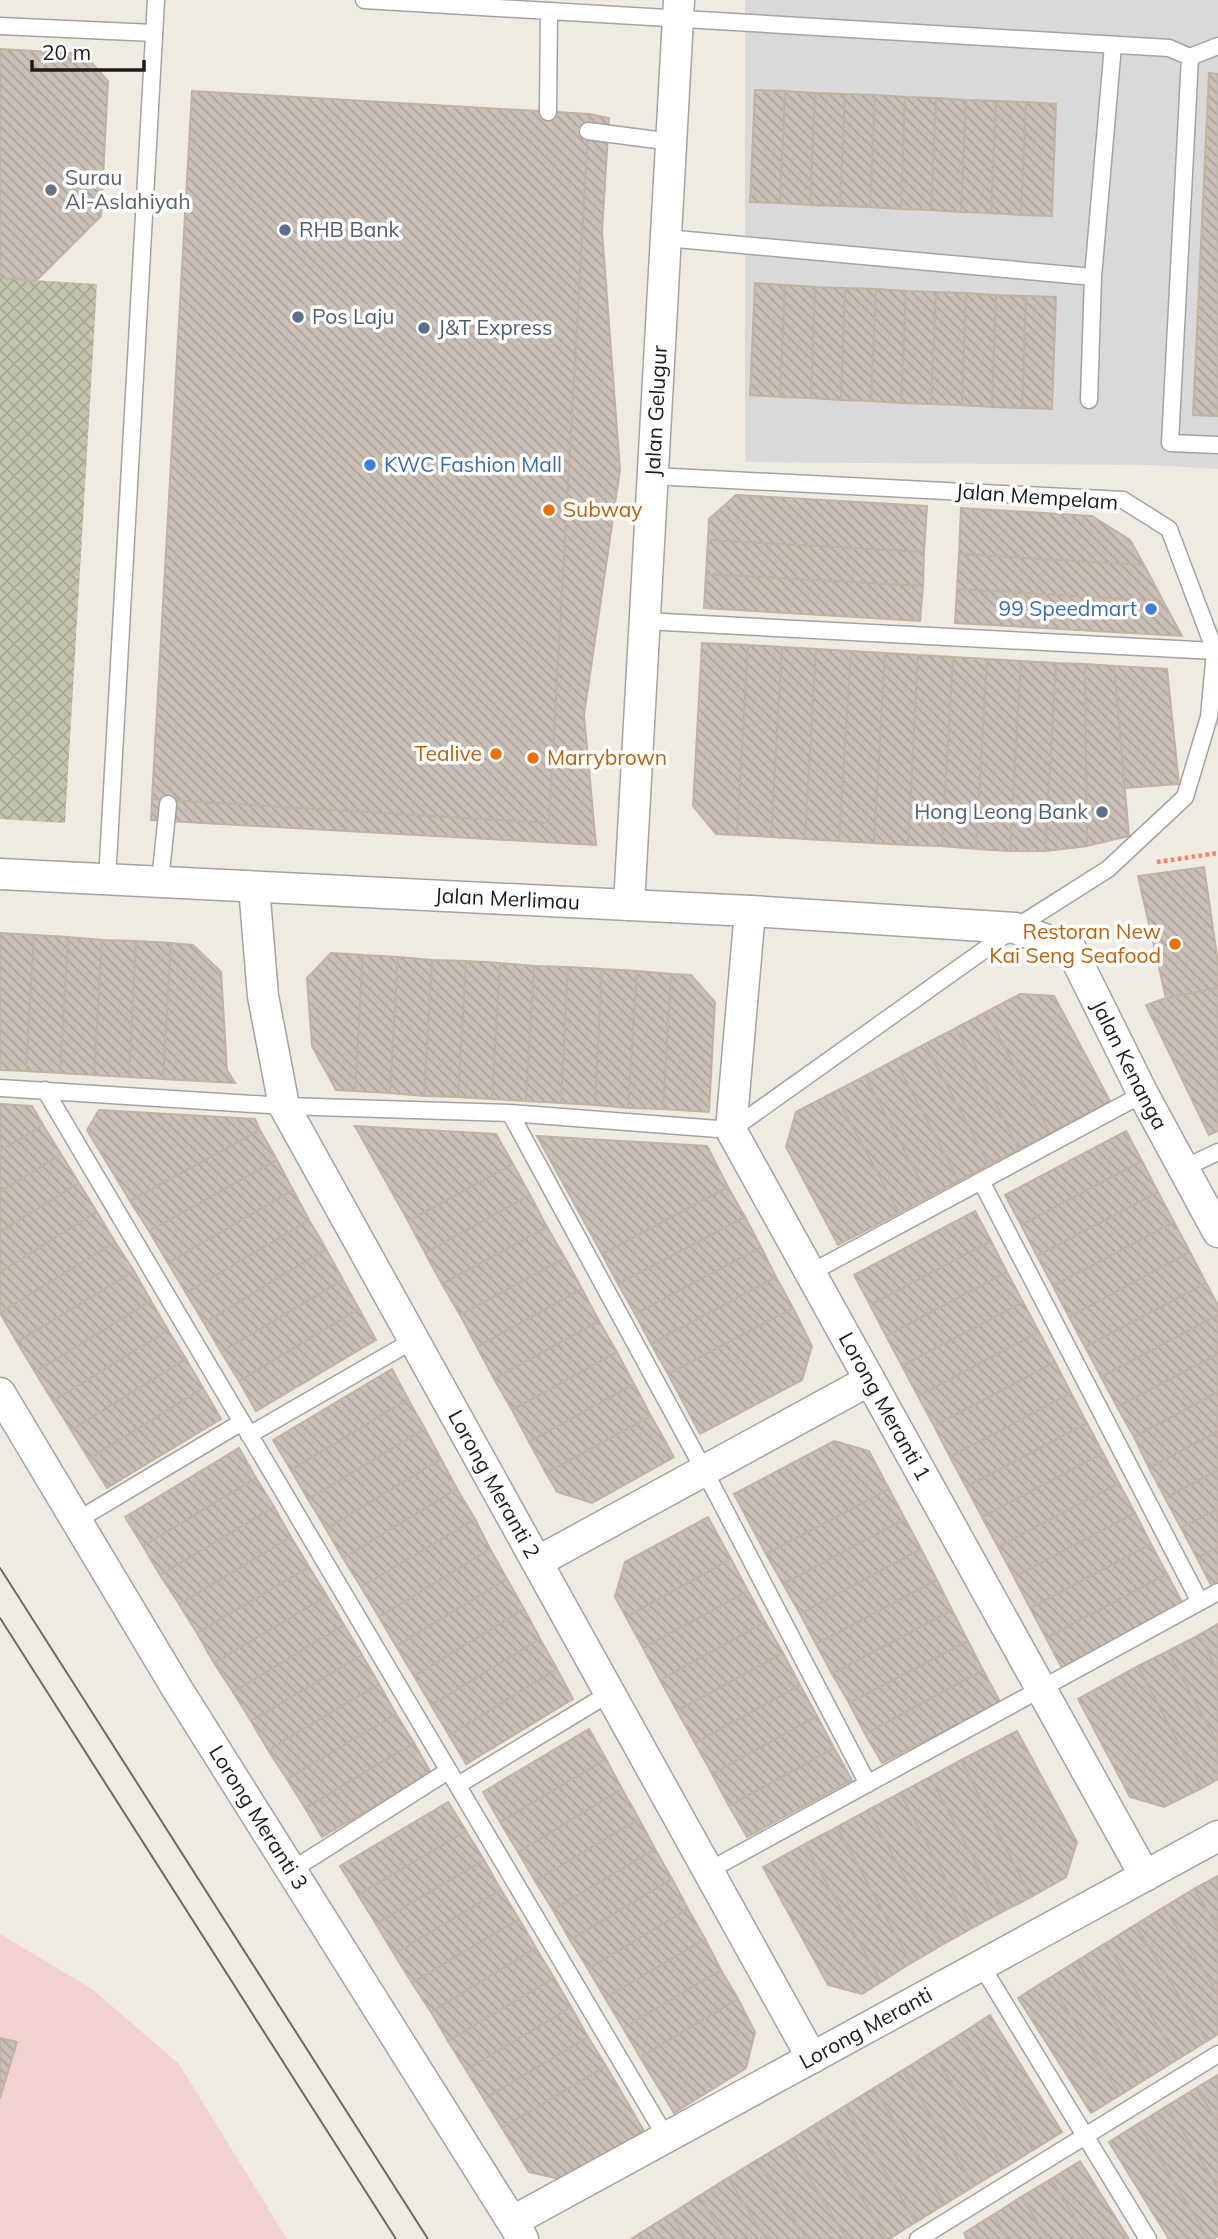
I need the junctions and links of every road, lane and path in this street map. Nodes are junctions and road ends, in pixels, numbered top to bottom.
1 (156, 0) edge
2 (364, 0) edge
3 (679, 9) edge
4 (549, 11) junction
5 (0, 26) edge
6 (154, 33) junction
7 (1113, 45) junction
8 (1218, 46) edge
9 (1190, 57) junction
10 (548, 112) dead end
11 (588, 131) dead end
12 (672, 142) junction
13 (666, 238) junction
14 (1093, 277) junction
15 (1089, 400) dead end
16 (1218, 445) edge
17 (653, 476) junction
18 (645, 621) junction
19 (1215, 651) junction
20 (167, 804) dead end
21 (1218, 853) edge
22 (1108, 869) junction
23 (0, 874) edge
24 (107, 880) junction
25 (160, 882) junction
26 (254, 887) junction
27 (629, 905) junction
28 (750, 911) junction
29 (1015, 928) junction
30 (0, 1088) edge
31 (45, 1090) junction
32 (1143, 1094) junction
33 (284, 1106) junction
34 (510, 1113) junction
35 (731, 1130) junction
36 (1218, 1152) edge
37 (1184, 1168) junction
38 (981, 1181) junction
39 (1218, 1232) edge
40 (810, 1273) junction
41 (414, 1340) junction
42 (870, 1380) junction
43 (0, 1393) edge
44 (245, 1429) junction
45 (704, 1470) junction
46 (76, 1521) junction
47 (537, 1562) junction
48 (1218, 1592) edge
49 (1200, 1602) junction
50 (1041, 1689) junction
51 (610, 1693) junction
52 (448, 1771) junction
53 (868, 1784) junction
54 (458, 1785) junction
55 (1218, 1836) edge
56 (292, 1870) junction
57 (708, 1871) junction
58 (1145, 1876) junction
59 (981, 1965) junction
60 (1218, 2054) edge
61 (812, 2057) junction
62 (666, 2137) junction
63 (1086, 2137) junction
64 (518, 2230) edge
65 (918, 2239) edge
66 (1148, 2239) edge

1 - 6 lane
2 - 4 lane
3 - 4 lane
3 - 7 lane
3 - 12 street, Jalan Gelugur
4 - 10 lane
5 - 6 lane
6 - 24 lane
7 - 9 lane
7 - 14 lane
8 - 9 lane
9 - 16 lane
11 - 12 lane
12 - 13 street, Jalan Gelugur
13 - 14 lane
13 - 17 street, Jalan Gelugur
14 - 15 lane
17 - 18 street, Jalan Gelugur
17 - 19 lane, Jalan Mempelam
18 - 19 lane
18 - 27 street, Jalan Gelugur
19 - 22 lane, Jalan Mempelam
20 - 25 lane
21 - 22 path
22 - 29 lane, Jalan Mempelam
23 - 24 street, Jalan Merlimau
24 - 25 street, Jalan Merlimau
25 - 26 street, Jalan Merlimau
26 - 27 street, Jalan Merlimau
26 - 33 street, Lorong Meranti 2
27 - 28 street, Jalan Merlimau
28 - 29 street, Jalan Merlimau
28 - 35 street
29 - 32 street, Jalan Kenanga
29 - 35 lane, Jalan Mempelam
30 - 31 lane
31 - 33 lane
31 - 44 lane
32 - 37 street, Jalan Kenanga
32 - 38 lane
33 - 34 lane
33 - 41 street, Lorong Meranti 2
34 - 35 lane
34 - 45 lane
35 - 40 street, Lorong Meranti 1
36 - 37 lane
37 - 39 street, Jalan Kenanga
38 - 40 lane
38 - 49 lane
40 - 42 street, Lorong Meranti 1
41 - 44 lane
41 - 47 street, Lorong Meranti 2
42 - 45 street
42 - 50 street, Lorong Meranti 1
43 - 46 street, Lorong Meranti 3
44 - 46 lane
44 - 52 lane
45 - 47 street
45 - 53 lane
46 - 56 street, Lorong Meranti 3
47 - 51 street, Lorong Meranti 2
48 - 49 lane
49 - 50 lane
50 - 53 lane
50 - 58 street, Lorong Meranti 1
51 - 54 lane
51 - 57 street, Lorong Meranti 2
52 - 54 lane
52 - 56 lane
53 - 57 lane
54 - 62 lane
55 - 58 street, Lorong Meranti
56 - 64 street, Lorong Meranti 3
57 - 61 street, Lorong Meranti 2
58 - 59 street, Lorong Meranti
59 - 61 street, Lorong Meranti
59 - 63 lane
60 - 63 lane
61 - 62 street, Lorong Meranti
62 - 64 street, Lorong Meranti
63 - 65 lane
63 - 66 lane

